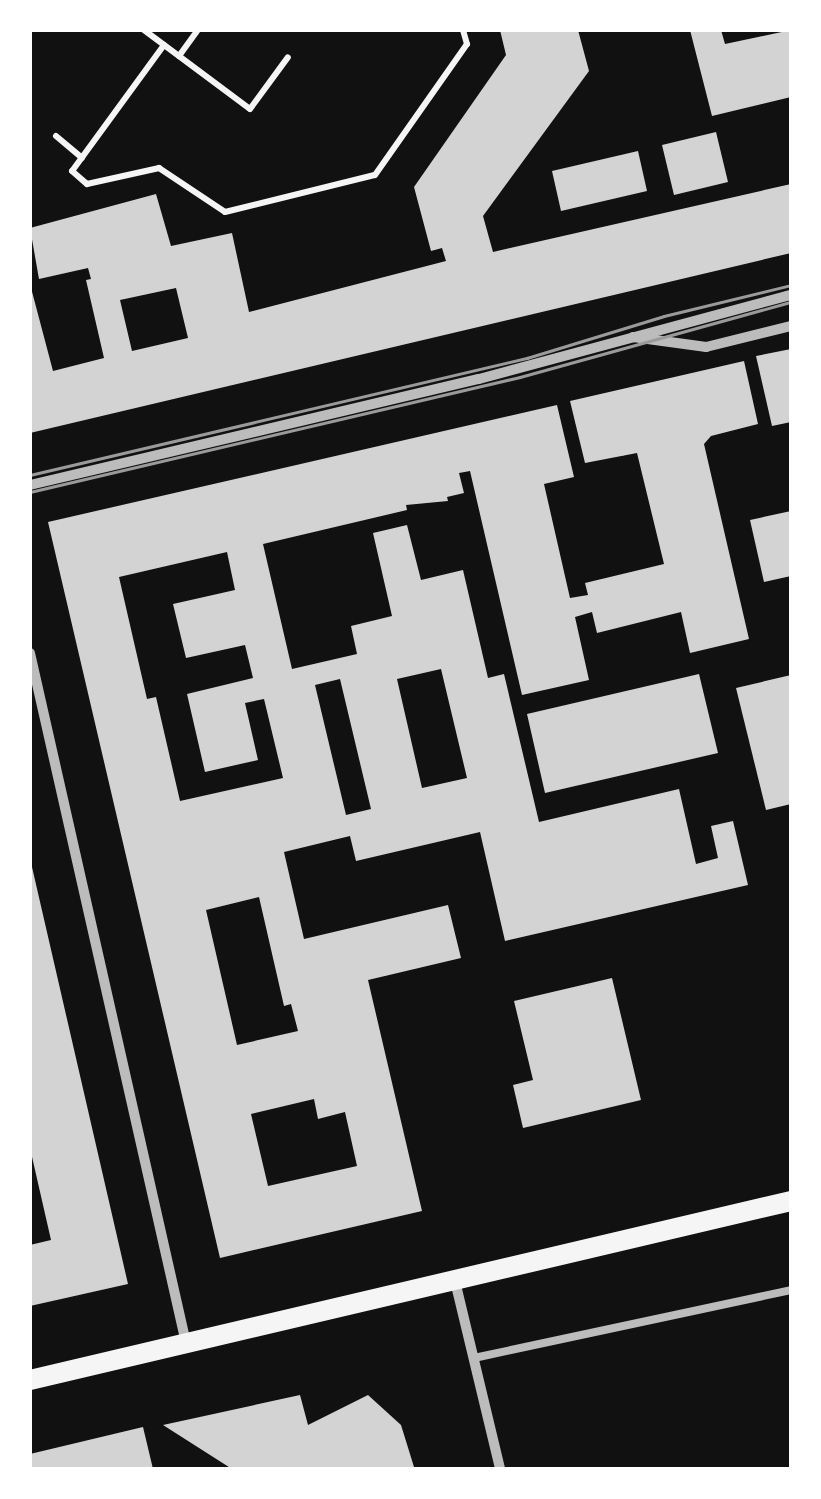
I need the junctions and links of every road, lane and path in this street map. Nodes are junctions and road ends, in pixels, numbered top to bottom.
1 (144, 30) edge
2 (198, 30) edge
3 (463, 30) edge
4 (164, 46) junction
5 (179, 56) junction
6 (288, 58) dead end
7 (56, 136) dead end
8 (82, 158) junction
9 (791, 295) edge
10 (791, 326) edge
11 (627, 336) junction
12 (30, 485) edge
13 (30, 653) edge
14 (791, 1201) edge
15 (455, 1280) junction
16 (791, 1290) edge
17 (186, 1343) junction
18 (474, 1358) junction
19 (30, 1380) edge
20 (500, 1469) edge

1 - 4 path
2 - 5 path
3 - 8 path
4 - 5 path
4 - 8 path
5 - 6 path
7 - 8 path
9 - 11 street
10 - 11 street
11 - 12 street
13 - 17 street
14 - 15 main road
15 - 17 main road
15 - 18 street
16 - 18 lane
17 - 19 main road
18 - 20 street

